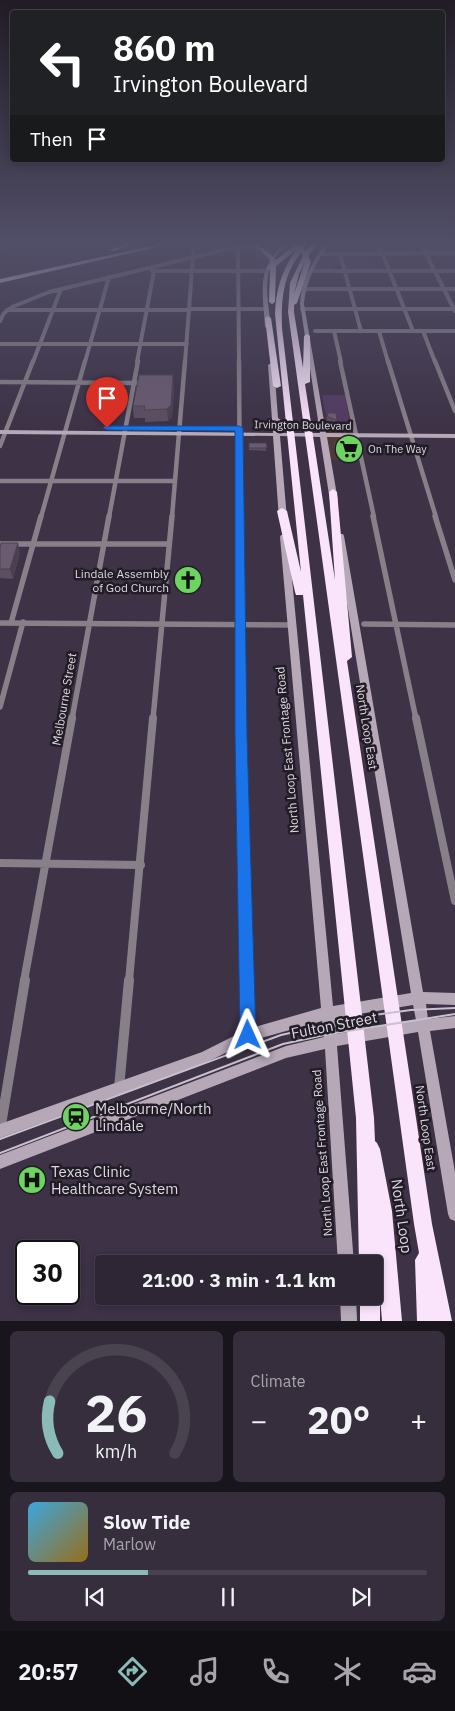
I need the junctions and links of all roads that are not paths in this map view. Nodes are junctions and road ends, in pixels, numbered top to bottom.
1 (20, 304) edge
2 (55, 304) edge
3 (101, 304) edge
4 (147, 304) edge
5 (190, 304) edge
6 (238, 304) edge
7 (266, 304) edge
8 (272, 304) edge
9 (279, 304) edge
10 (291, 304) edge
11 (295, 304) edge
12 (303, 304) edge
13 (354, 304) edge
14 (403, 304) edge
15 (238, 309) junction
16 (266, 309) junction
17 (302, 309) junction
18 (355, 309) junction
19 (405, 309) junction
20 (7, 310) junction
21 (52, 310) junction
22 (99, 310) junction
23 (146, 310) junction
24 (190, 310) junction
25 (455, 310) edge
26 (291, 312) junction
27 (268, 318) joint
28 (0, 321) edge
29 (279, 328) junction
30 (315, 331) dead end
31 (334, 331) junction
32 (361, 331) junction
33 (378, 331) junction
34 (413, 331) junction
35 (423, 331) junction
36 (455, 331) edge
37 (307, 336) junction
38 (0, 344) edge
39 (40, 344) junction
40 (90, 344) junction
41 (140, 344) junction
42 (187, 344) junction
43 (0, 382) edge
44 (79, 382) junction
45 (25, 383) junction
46 (133, 383) junction
47 (142, 383) edge
48 (175, 383) edge
49 (184, 383) junction
50 (455, 411) edge
51 (305, 419) junction
52 (282, 420) junction
53 (321, 420) junction
54 (3, 430) edge
55 (65, 430) junction
56 (124, 430) junction
57 (180, 430) junction
58 (239, 431) junction
59 (455, 431) edge
60 (357, 433) junction
61 (410, 434) junction
62 (455, 436) edge
63 (324, 437) junction
64 (282, 440) junction
65 (0, 446) edge
66 (0, 481) edge
67 (50, 481) junction
68 (115, 481) junction
69 (175, 481) junction
70 (333, 492) junction
71 (282, 511) junction
72 (0, 544) edge
73 (33, 544) junction
74 (168, 544) junction
75 (104, 545) junction
76 (455, 580) edge
77 (11, 622) junction
78 (23, 622) junction
79 (0, 623) edge
80 (89, 623) junction
81 (161, 623) junction
82 (242, 624) junction
83 (364, 624) dead end
84 (292, 625) junction
85 (398, 625) junction
86 (455, 625) edge
87 (318, 696) junction
88 (0, 707) edge
89 (348, 708) junction
90 (0, 863) edge
91 (45, 864) junction
92 (140, 865) junction
93 (455, 900) edge
94 (418, 998) junction
95 (455, 999) edge
96 (328, 1013) junction
97 (455, 1022) edge
98 (423, 1025) junction
99 (248, 1035) junction
100 (330, 1041) junction
101 (119, 1089) junction
102 (364, 1118) junction
103 (0, 1131) edge
104 (0, 1162) edge
105 (455, 1214) edge
106 (423, 1224) junction
107 (345, 1255) edge
108 (369, 1255) edge
109 (348, 1305) edge
110 (370, 1305) edge
111 (349, 1321) edge
112 (370, 1321) edge
113 (392, 1321) edge
114 (427, 1321) edge
115 (442, 1321) edge

1 - 20 street
2 - 21 street
3 - 22 street
4 - 23 street, Melbourne Street
5 - 24 street
6 - 15 street
7 - 16 main road
8 - 29 highway
9 - 29 highway
10 - 26 highway, North Loop East
11 - 26 highway
12 - 17 main road
13 - 18 street
14 - 19 street
15 - 16 street
15 - 24 street
15 - 58 street
16 - 27 main road
17 - 18 street
17 - 37 main road
18 - 19 street
18 - 32 street
19 - 25 street
19 - 34 street
20 - 21 street
20 - 28 street
21 - 22 street
21 - 39 street
22 - 23 street
22 - 40 street
23 - 24 street
23 - 41 street, Melbourne Street
24 - 42 street
26 - 51 highway, North Loop East
27 - 52 highway
29 - 52 highway
30 - 31 street
31 - 32 street
31 - 60 street
32 - 33 street
33 - 34 street
33 - 61 street
34 - 35 street
35 - 36 street
35 - 50 street
37 - 51 highway
37 - 53 main road
38 - 39 street
39 - 40 street
39 - 45 street
40 - 41 street
40 - 44 street
41 - 42 street
41 - 46 street, Melbourne Street
42 - 49 street
43 - 45 street
44 - 45 street
44 - 46 street
44 - 55 street
45 - 54 street
46 - 47 street
46 - 56 street, Melbourne Street
48 - 49 street
49 - 57 street
51 - 89 highway, North Loop East
52 - 53 main road
52 - 64 highway
52 - 64 main road, North Loop East Frontage Road
53 - 63 main road
54 - 55 main road, Irvington Boulevard
54 - 65 street
55 - 56 main road, Irvington Boulevard
55 - 67 street
56 - 57 main road, Irvington Boulevard
56 - 68 street, Melbourne Street
57 - 58 main road, Irvington Boulevard
57 - 69 street
58 - 64 main road, Irvington Boulevard
58 - 82 street
59 - 61 main road, Irvington Boulevard
60 - 61 main road, Irvington Boulevard
60 - 63 main road, Irvington Boulevard
60 - 85 street
61 - 62 main road, Irvington Boulevard
61 - 76 street
63 - 64 main road, Irvington Boulevard
63 - 64 main road
63 - 70 main road
64 - 71 main road, North Loop East Frontage Road
64 - 87 highway
66 - 67 street
67 - 68 street
67 - 73 street
68 - 69 street
68 - 75 street, Melbourne Street
69 - 74 street
70 - 89 highway
70 - 94 main road
71 - 84 main road, North Loop East Frontage Road
71 - 87 highway
72 - 73 street
73 - 75 street
73 - 77 street
74 - 75 street
74 - 81 street
75 - 80 street, Melbourne Street
77 - 78 street
77 - 79 street
78 - 80 street
78 - 88 street
80 - 81 street
80 - 91 street, Melbourne Street
81 - 82 street
81 - 92 street
82 - 84 street
82 - 99 street
83 - 85 street
84 - 96 main road, North Loop East Frontage Road
85 - 86 street
85 - 93 street
87 - 102 highway
89 - 106 highway, North Loop East
90 - 91 street
91 - 92 street
91 - 103 street, Melbourne Street
92 - 101 street
94 - 95 main road, Fulton Street
94 - 96 main road, Fulton Street
94 - 98 main road
96 - 99 main road, Fulton Street
96 - 100 main road, North Loop East Frontage Road
97 - 98 main road, Fulton Street
98 - 100 main road, Fulton Street
98 - 105 main road
99 - 101 main road, Fulton Street
100 - 104 main road, Fulton Street
100 - 107 main road, North Loop East Frontage Road
101 - 103 main road, Fulton Street
102 - 108 highway
102 - 113 highway, North Loop
106 - 114 highway
106 - 115 highway, North Loop
109 - 111 main road
110 - 112 highway

